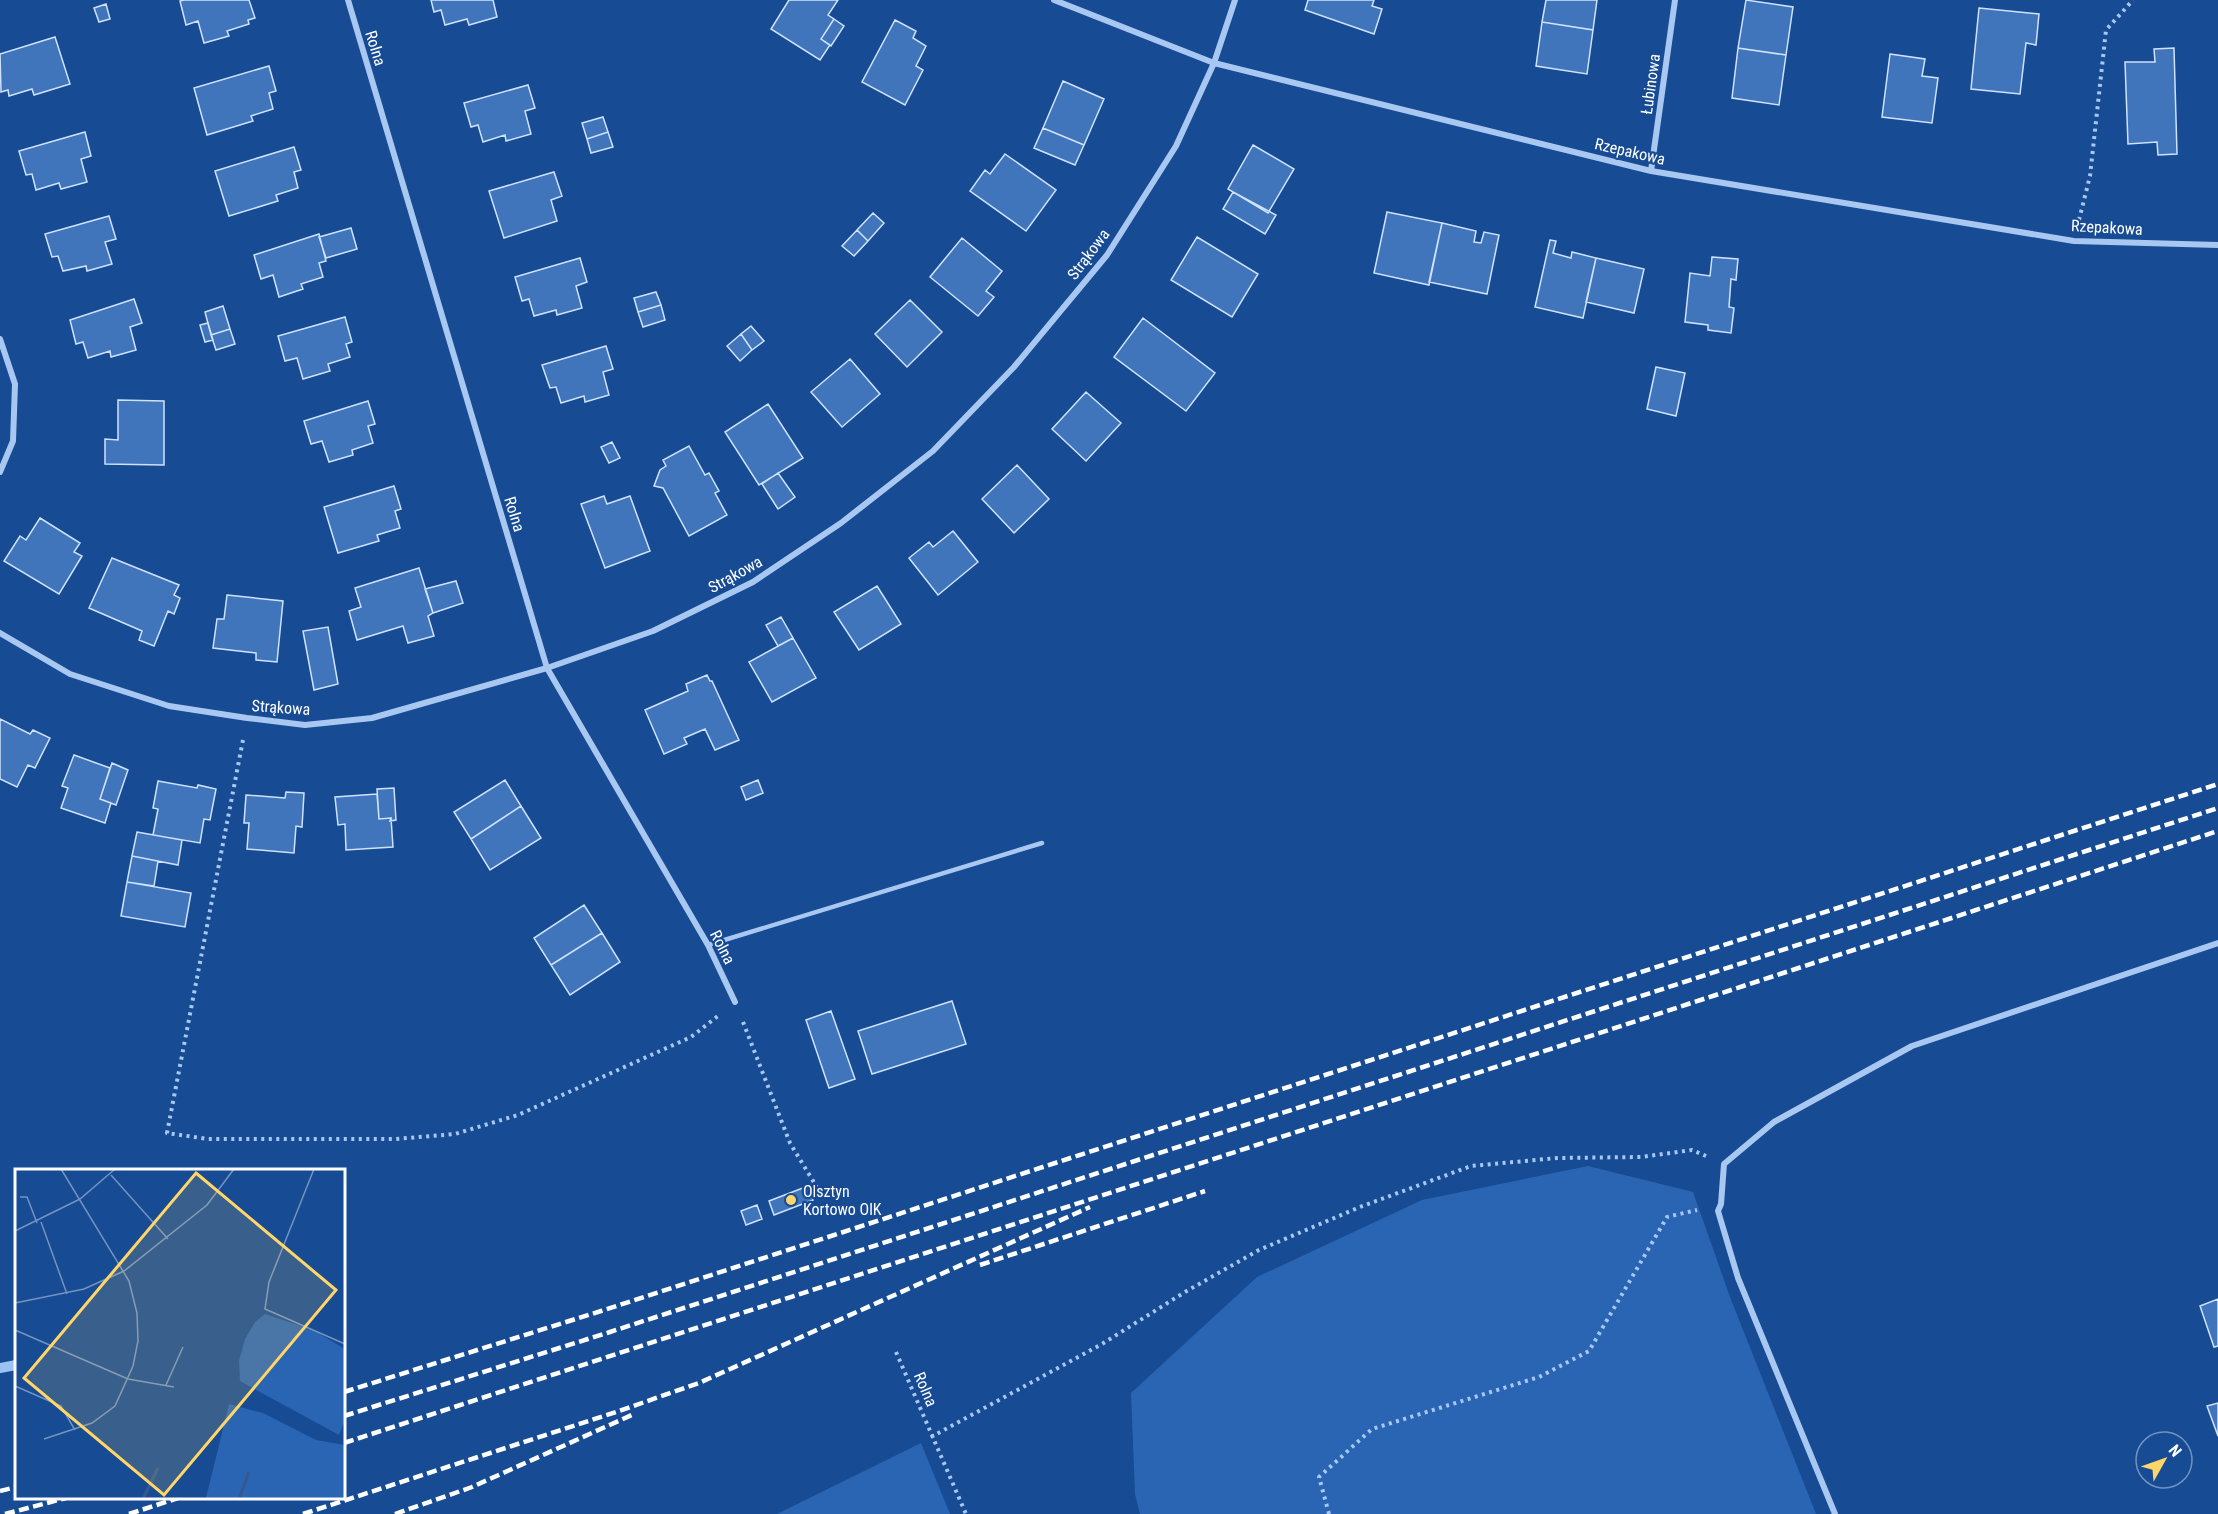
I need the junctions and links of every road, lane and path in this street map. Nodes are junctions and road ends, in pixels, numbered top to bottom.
1 (348, 0) edge
2 (1054, 0) edge
3 (1235, 0) edge
4 (1676, 0) edge
5 (2133, 0) edge
6 (1214, 63) junction
7 (1651, 171) junction
8 (2074, 241) junction
9 (2218, 245) edge
10 (0, 339) edge
11 (0, 472) edge
12 (0, 633) edge
13 (547, 668) junction
14 (247, 718) junction
15 (1042, 843) dead end
16 (2218, 943) edge
17 (708, 945) junction
18 (735, 1002) junction
19 (1724, 1164) junction
20 (821, 1194) dead end
21 (1721, 1204) junction
22 (896, 1352) dead end
23 (932, 1437) junction
24 (966, 1514) edge
25 (1329, 1514) edge
26 (1835, 1514) edge

1 - 13 street, Rolna
2 - 6 street, Rzepakowa
3 - 6 street, Strąkowa
4 - 7 street, Łubinowa
5 - 8 path
6 - 7 street, Rzepakowa
6 - 13 street, Strąkowa
7 - 8 street, Rzepakowa
8 - 9 street, Rzepakowa
10 - 11 street
12 - 14 street, Strąkowa
13 - 14 street, Strąkowa
13 - 17 street, Rolna
14 - 18 path
15 - 17 lane
16 - 19 street
17 - 18 street, Rolna
18 - 20 path
19 - 21 street
19 - 23 path
21 - 25 path
21 - 26 street
22 - 23 path, Rolna
23 - 24 path, Rolna

